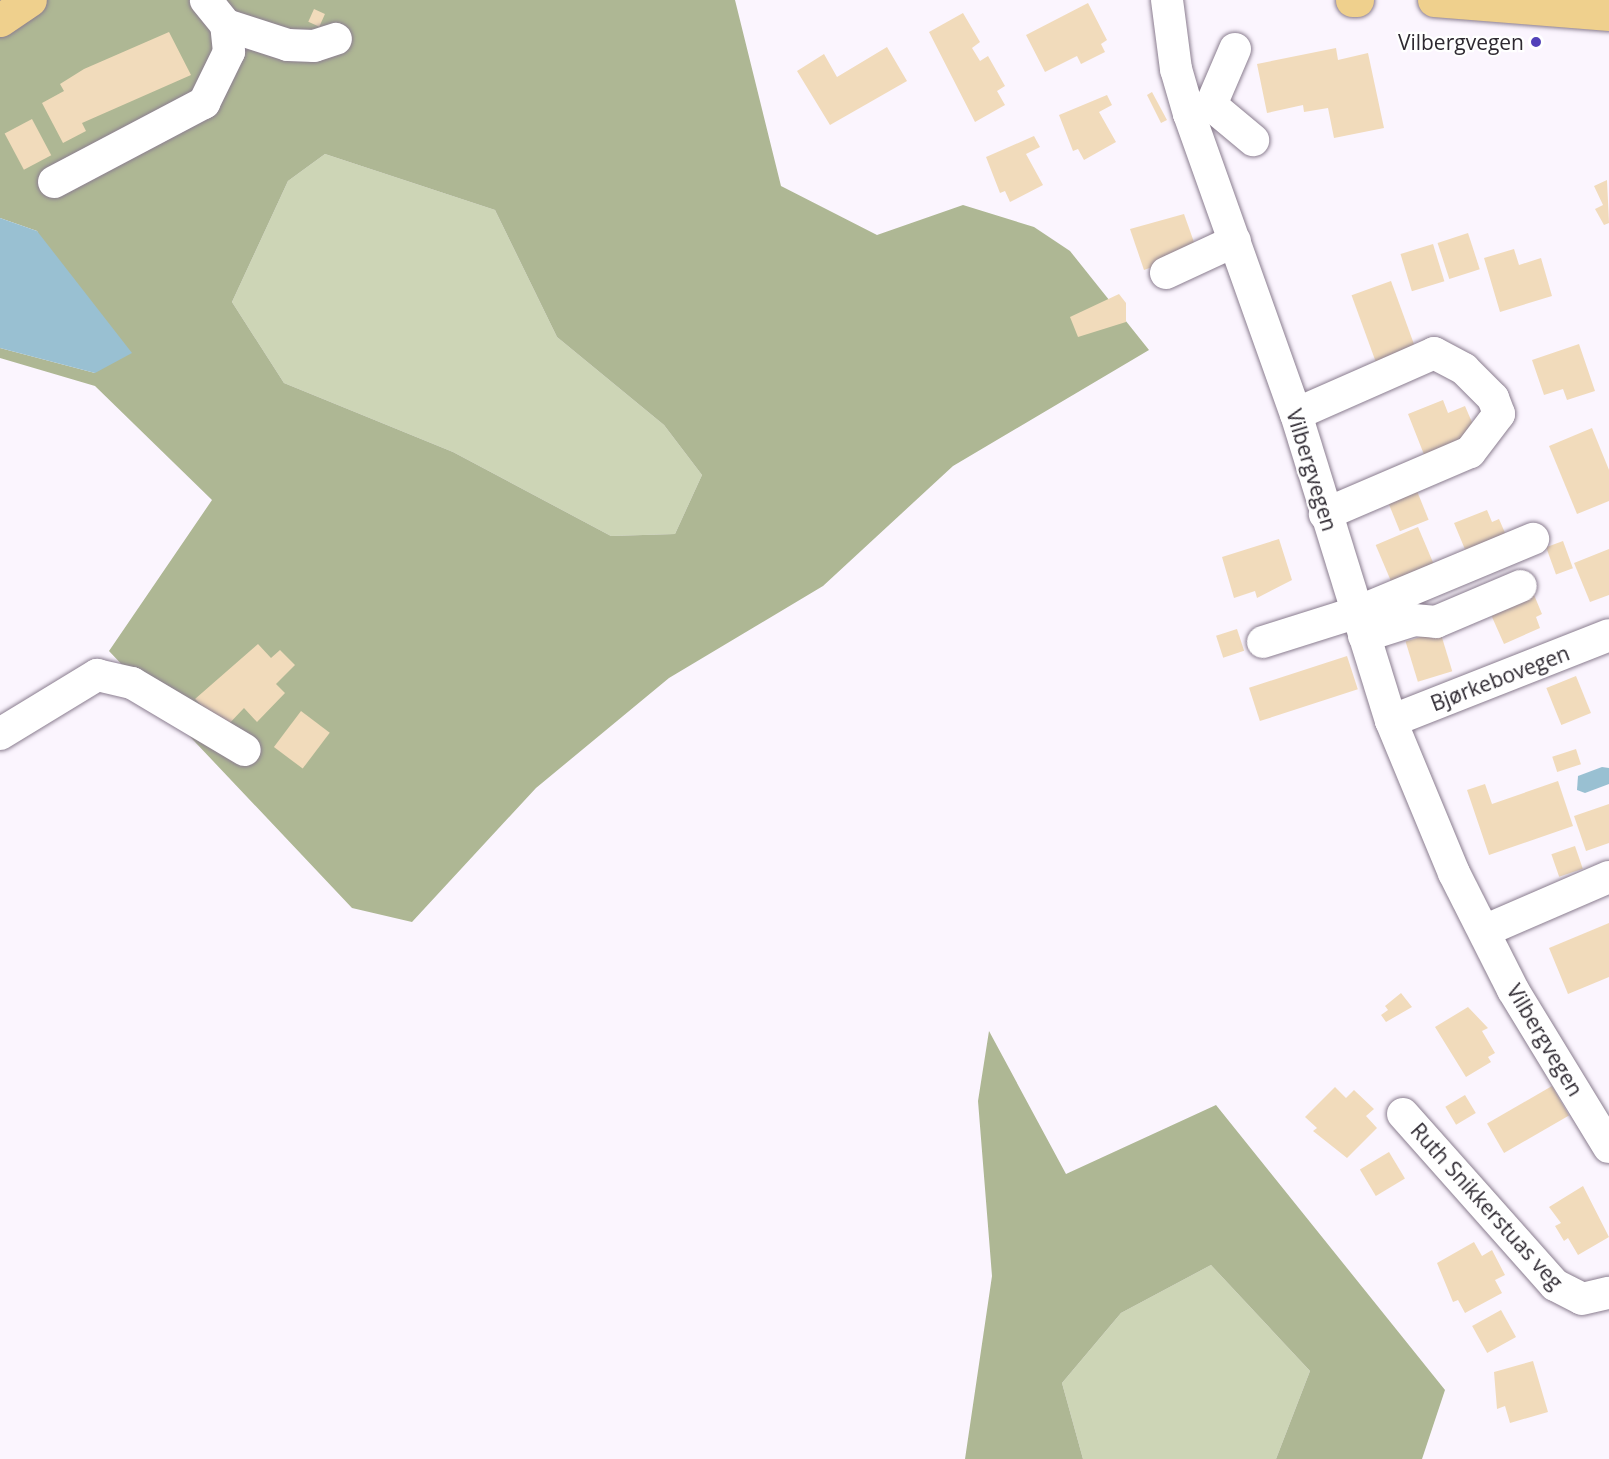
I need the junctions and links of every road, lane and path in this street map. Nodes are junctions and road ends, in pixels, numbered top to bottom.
1 (30, 0) edge
2 (206, 0) edge
3 (1167, 0) edge
4 (1352, 0) edge
5 (1357, 0) edge
6 (1434, 0) edge
7 (1609, 14) edge
8 (0, 20) edge
9 (226, 25) junction
10 (336, 39) dead end
11 (1235, 49) dead end
12 (1200, 110) junction
13 (1253, 140) dead end
14 (54, 182) dead end
15 (1235, 241) junction
16 (1166, 273) dead end
17 (1296, 414) junction
18 (1324, 514) junction
19 (1533, 540) dead end
20 (1521, 586) dead end
21 (1360, 625) junction
22 (1609, 635) edge
23 (1263, 642) dead end
24 (1391, 721) junction
25 (0, 734) edge
26 (245, 750) dead end
27 (1609, 878) edge
28 (1484, 931) junction
29 (1403, 1114) dead end
30 (1608, 1143) edge
31 (1609, 1293) edge

1 - 8 main road
2 - 9 street
3 - 12 street, Vilbergvegen
4 - 5 main road
6 - 7 main road
9 - 10 street
9 - 14 street
11 - 12 street
12 - 13 street
12 - 15 street, Vilbergvegen
15 - 16 street
15 - 17 street, Vilbergvegen
17 - 18 street, Vilbergvegen
17 - 18 street
18 - 21 street, Vilbergvegen
19 - 21 street
20 - 21 street
21 - 23 street
21 - 24 street, Vilbergvegen
22 - 24 street, Bjørkebovegen
24 - 28 street, Vilbergvegen
25 - 26 street
27 - 28 street
28 - 30 street, Vilbergvegen
29 - 31 street, Ruth Snikkerstuas veg

